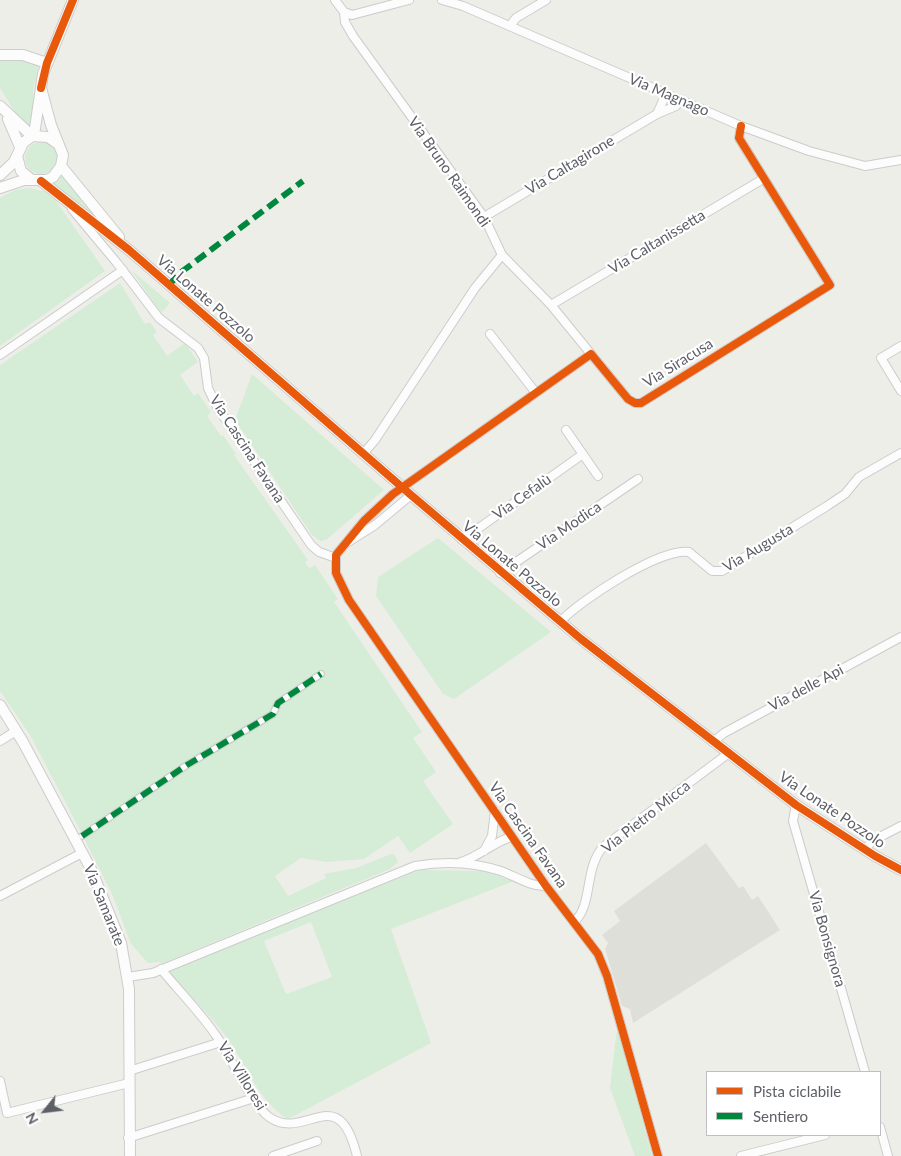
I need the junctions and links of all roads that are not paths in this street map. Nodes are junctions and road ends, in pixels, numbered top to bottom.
1 (73, 0) edge
2 (335, 0) edge
3 (409, 0) edge
4 (442, 0) edge
5 (546, 0) edge
6 (344, 12) junction
7 (510, 26) junction
8 (0, 55) edge
9 (47, 63) junction
10 (41, 88) junction
11 (666, 94) junction
12 (680, 100) junction
13 (2, 109) edge
14 (657, 114) junction
15 (741, 126) junction
16 (33, 136) junction
17 (58, 145) junction
18 (18, 152) junction
19 (901, 160) edge
20 (62, 166) junction
21 (0, 175) edge
22 (763, 179) junction
23 (37, 181) junction
24 (0, 188) edge
25 (58, 192) junction
26 (484, 217) junction
27 (129, 250) junction
28 (502, 255) junction
29 (123, 270) junction
30 (551, 305) junction
31 (490, 334) dead end
32 (901, 346) edge
33 (591, 354) junction
34 (0, 355) edge
35 (901, 391) edge
36 (536, 393) junction
37 (566, 430) dead end
38 (901, 453) edge
39 (363, 454) junction
40 (583, 454) junction
41 (598, 476) dead end
42 (638, 479) dead end
43 (402, 488) junction
44 (411, 496) junction
45 (462, 540) junction
46 (340, 548) junction
47 (336, 558) junction
48 (500, 573) junction
49 (560, 622) junction
50 (901, 637) edge
51 (321, 674) dead end
52 (0, 705) edge
53 (16, 731) junction
54 (0, 741) edge
55 (713, 742) junction
56 (729, 753) junction
57 (796, 805) junction
58 (494, 811) junction
59 (901, 826) edge
60 (82, 836) dead end
61 (512, 837) junction
62 (865, 850) junction
63 (82, 853) junction
64 (483, 853) junction
65 (459, 863) junction
66 (901, 870) edge
67 (546, 886) junction
68 (0, 896) edge
69 (574, 922) junction
70 (161, 969) junction
71 (128, 977) junction
72 (220, 1042) junction
73 (129, 1071) junction
74 (865, 1071) edge
75 (0, 1081) edge
76 (128, 1083) junction
77 (254, 1098) junction
78 (881, 1131) edge
79 (822, 1136) edge
80 (128, 1138) junction
81 (317, 1141) dead end
82 (130, 1156) edge
83 (273, 1156) edge
84 (357, 1156) edge
85 (658, 1156) edge
86 (741, 1156) edge
87 (888, 1156) edge

1 - 9 street
2 - 6 street
3 - 6 street
4 - 7 street, Via Magnago
5 - 7 street
6 - 26 street, Via Bruno Raimondi
7 - 11 street, Via Magnago
8 - 9 street
9 - 10 street
10 - 16 street
10 - 17 street
11 - 12 street, Via Magnago
11 - 14 street
12 - 14 street, Via Caltagirone
12 - 15 street, Via Magnago
13 - 16 street
13 - 18 street
14 - 26 street, Via Caltagirone
15 - 19 street, Via Magnago
15 - 22 street, Via Siracusa
16 - 17 street
16 - 18 street
17 - 20 street
18 - 21 street
18 - 23 street
20 - 23 street
20 - 27 street
22 - 30 street, Via Caltanissetta
22 - 33 street, Via Siracusa
23 - 24 street
23 - 25 street
25 - 27 street
25 - 29 street, Via Cascina Favana
26 - 28 street, Via Bruno Raimondi
27 - 39 street, Via Lonate Pozzolo
28 - 30 street, Via Bruno Raimondi
28 - 39 street
29 - 34 street
29 - 47 street, Via Cascina Favana
30 - 33 street, Via Bruno Raimondi
31 - 36 street
32 - 35 street
33 - 36 street
36 - 43 street
37 - 40 street
38 - 49 street, Via Augusta
39 - 43 street, Via Lonate Pozzolo
40 - 41 street
40 - 45 street, Via Cefalù
42 - 48 street, Via Modica
43 - 44 street, Via Lonate Pozzolo
43 - 46 street
44 - 45 street, Via Lonate Pozzolo
44 - 46 street
45 - 48 street, Via Lonate Pozzolo
46 - 47 street
47 - 58 street, Via Cascina Favana
48 - 49 street, Via Lonate Pozzolo
49 - 55 street, Via Lonate Pozzolo
50 - 55 street, Via delle Api
51 - 60 street
52 - 53 street, Via Samarate
53 - 54 street
53 - 63 street, Via Samarate
55 - 56 street, Via Lonate Pozzolo
56 - 57 street, Via Lonate Pozzolo
56 - 69 street, Via Pietro Micca
57 - 62 street, Via Lonate Pozzolo
57 - 74 street, Via Bonsignora
58 - 61 street, Via Cascina Favana
58 - 64 street, Via Cascina Favana
59 - 62 street
61 - 64 street, Via Cascina Favana
61 - 67 street, Via Cascina Favana
62 - 66 street, Via Lonate Pozzolo
63 - 68 street
63 - 71 street, Via Samarate
64 - 65 street, Via Cascina Favana
65 - 67 street, Via Cascina Favana
65 - 70 street, Via Cascina Favana
67 - 69 street, Via Cascina Favana
69 - 85 street, Via Cascina Favana
70 - 71 street, Via Cascina Favana
70 - 72 street, Via Villoresi
71 - 73 street, Via Samarate
72 - 73 street
72 - 77 street, Via Villoresi
73 - 76 street, Via Samarate
75 - 76 street
76 - 80 street, Via Samarate
77 - 80 street
77 - 84 street, Via Villoresi
78 - 87 street
79 - 86 street
80 - 82 street, Via Samarate
81 - 83 street

